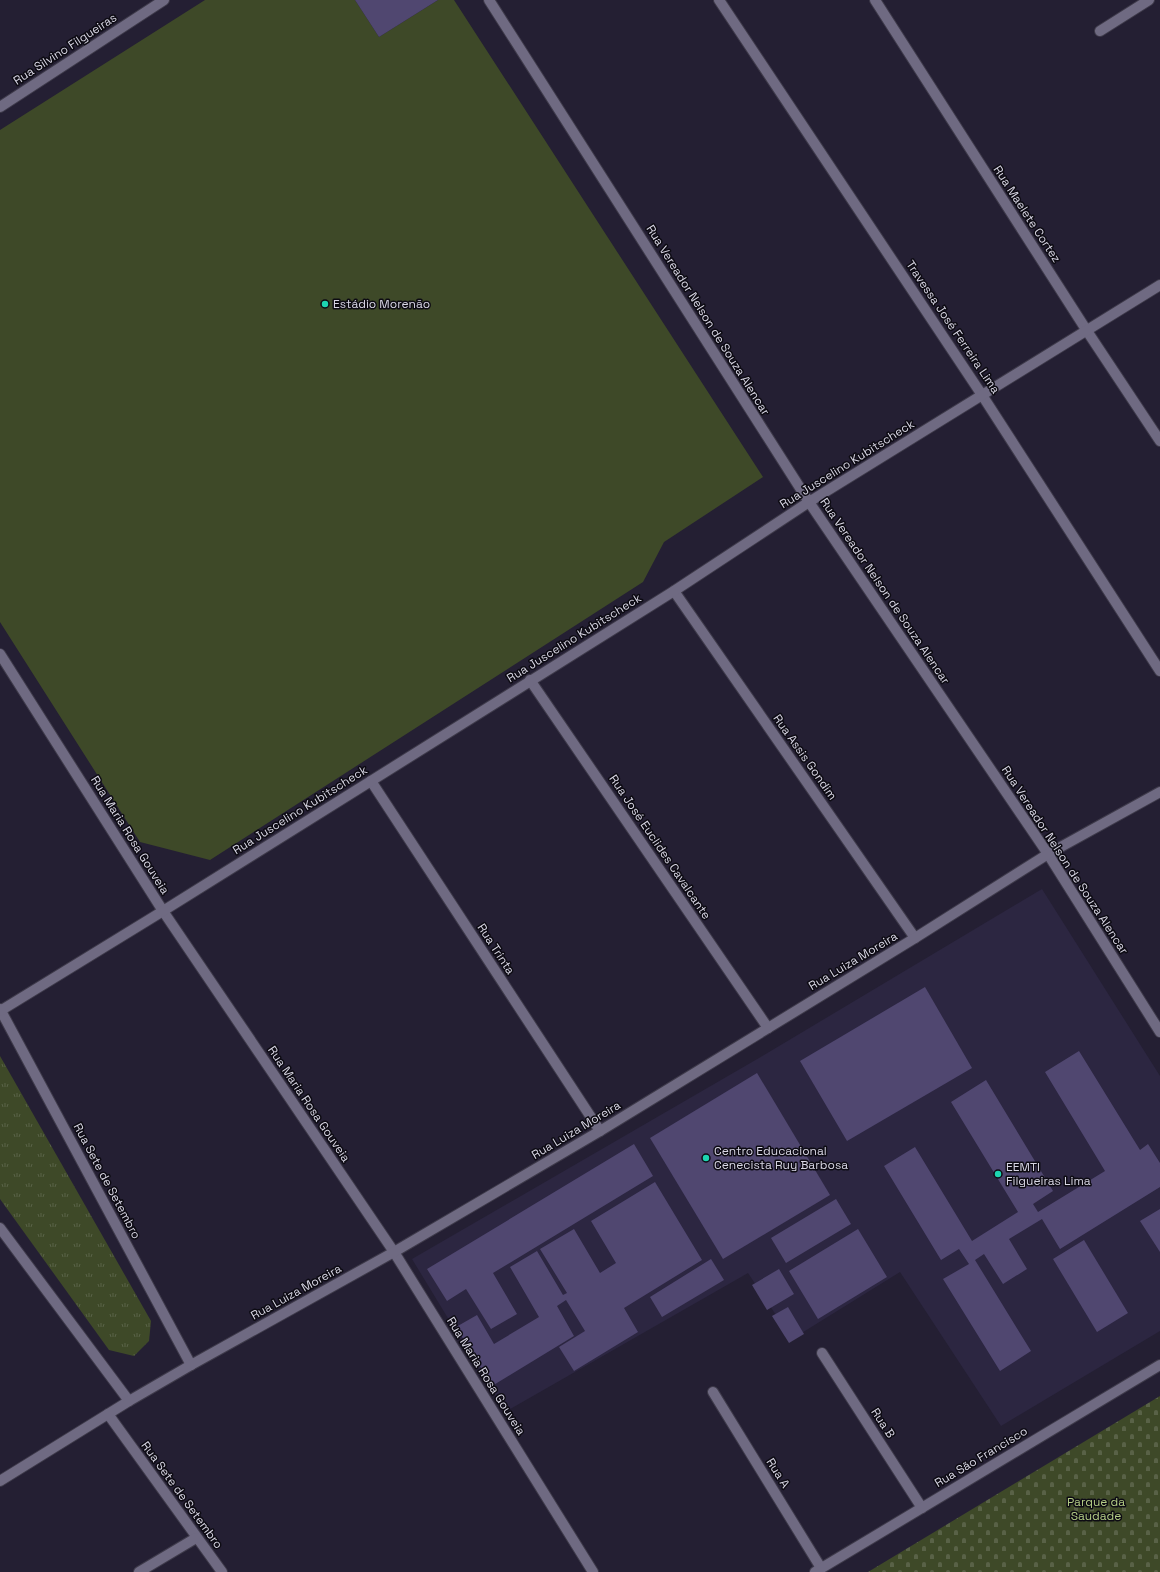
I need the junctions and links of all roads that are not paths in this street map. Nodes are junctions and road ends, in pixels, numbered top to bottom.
1 (164, 0) edge
2 (489, 0) edge
3 (720, 0) edge
4 (875, 0) edge
5 (1149, 0) edge
6 (1100, 31) dead end
7 (0, 107) edge
8 (1160, 285) edge
9 (1087, 331) junction
10 (982, 395) junction
11 (1160, 441) edge
12 (809, 502) junction
13 (674, 590) junction
14 (0, 654) edge
15 (1160, 671) edge
16 (530, 680) junction
17 (371, 781) junction
18 (1160, 792) edge
19 (1048, 854) junction
20 (163, 911) junction
21 (915, 938) junction
22 (0, 1010) edge
23 (768, 1028) junction
24 (1160, 1032) edge
25 (600, 1131) junction
26 (0, 1228) edge
27 (394, 1252) junction
28 (822, 1353) dead end
29 (191, 1365) junction
30 (1160, 1365) edge
31 (713, 1392) dead end
32 (129, 1401) junction
33 (108, 1414) junction
34 (0, 1481) edge
35 (922, 1508) junction
36 (196, 1538) junction
37 (818, 1570) edge
38 (139, 1572) edge
39 (222, 1572) edge
40 (593, 1572) edge

1 - 7 street, Rua Silvino Filgueiras
2 - 12 street, Rua Vereador Nelson de Souza Alencar
3 - 10 street, Travessa José Ferreira Lima
4 - 9 street, Rua Maelete Cortez
5 - 6 street
8 - 9 street, Rua Juscelino Kubitscheck
9 - 10 street, Rua Juscelino Kubitscheck
9 - 11 street, Rua Maelete Cortez
10 - 12 street, Rua Juscelino Kubitscheck
10 - 15 street, Travessa José Ferreira Lima
12 - 13 street, Rua Juscelino Kubitscheck
12 - 19 street, Rua Vereador Nelson de Souza Alencar
13 - 16 street, Rua Juscelino Kubitscheck
13 - 21 street, Rua Assis Gondim
14 - 20 street, Rua Maria Rosa Gouveia
16 - 17 street, Rua Juscelino Kubitscheck
16 - 23 street, Rua José Euclides Cavalcante
17 - 20 street, Rua Juscelino Kubitscheck
17 - 25 street, Rua Trinta
18 - 19 street, Rua Luiza Moreira
19 - 21 street, Rua Luiza Moreira
19 - 24 street, Rua Vereador Nelson de Souza Alencar
20 - 22 street, Rua Juscelino Kubitscheck
20 - 27 street, Rua Maria Rosa Gouveia
21 - 23 street, Rua Luiza Moreira
22 - 29 street, Rua Sete de Setembro
23 - 25 street, Rua Luiza Moreira
25 - 27 street, Rua Luiza Moreira
26 - 32 street
27 - 29 street, Rua Luiza Moreira
27 - 40 street, Rua Maria Rosa Gouveia
28 - 35 street, Rua B
29 - 32 street, Rua Luiza Moreira
30 - 35 street, Rua São Francisco
31 - 37 street, Rua A
32 - 33 street, Rua Luiza Moreira
33 - 34 street, Rua Luiza Moreira
33 - 36 street, Rua Sete de Setembro
35 - 37 street, Rua São Francisco
36 - 38 street
36 - 39 street, Rua Sete de Setembro

